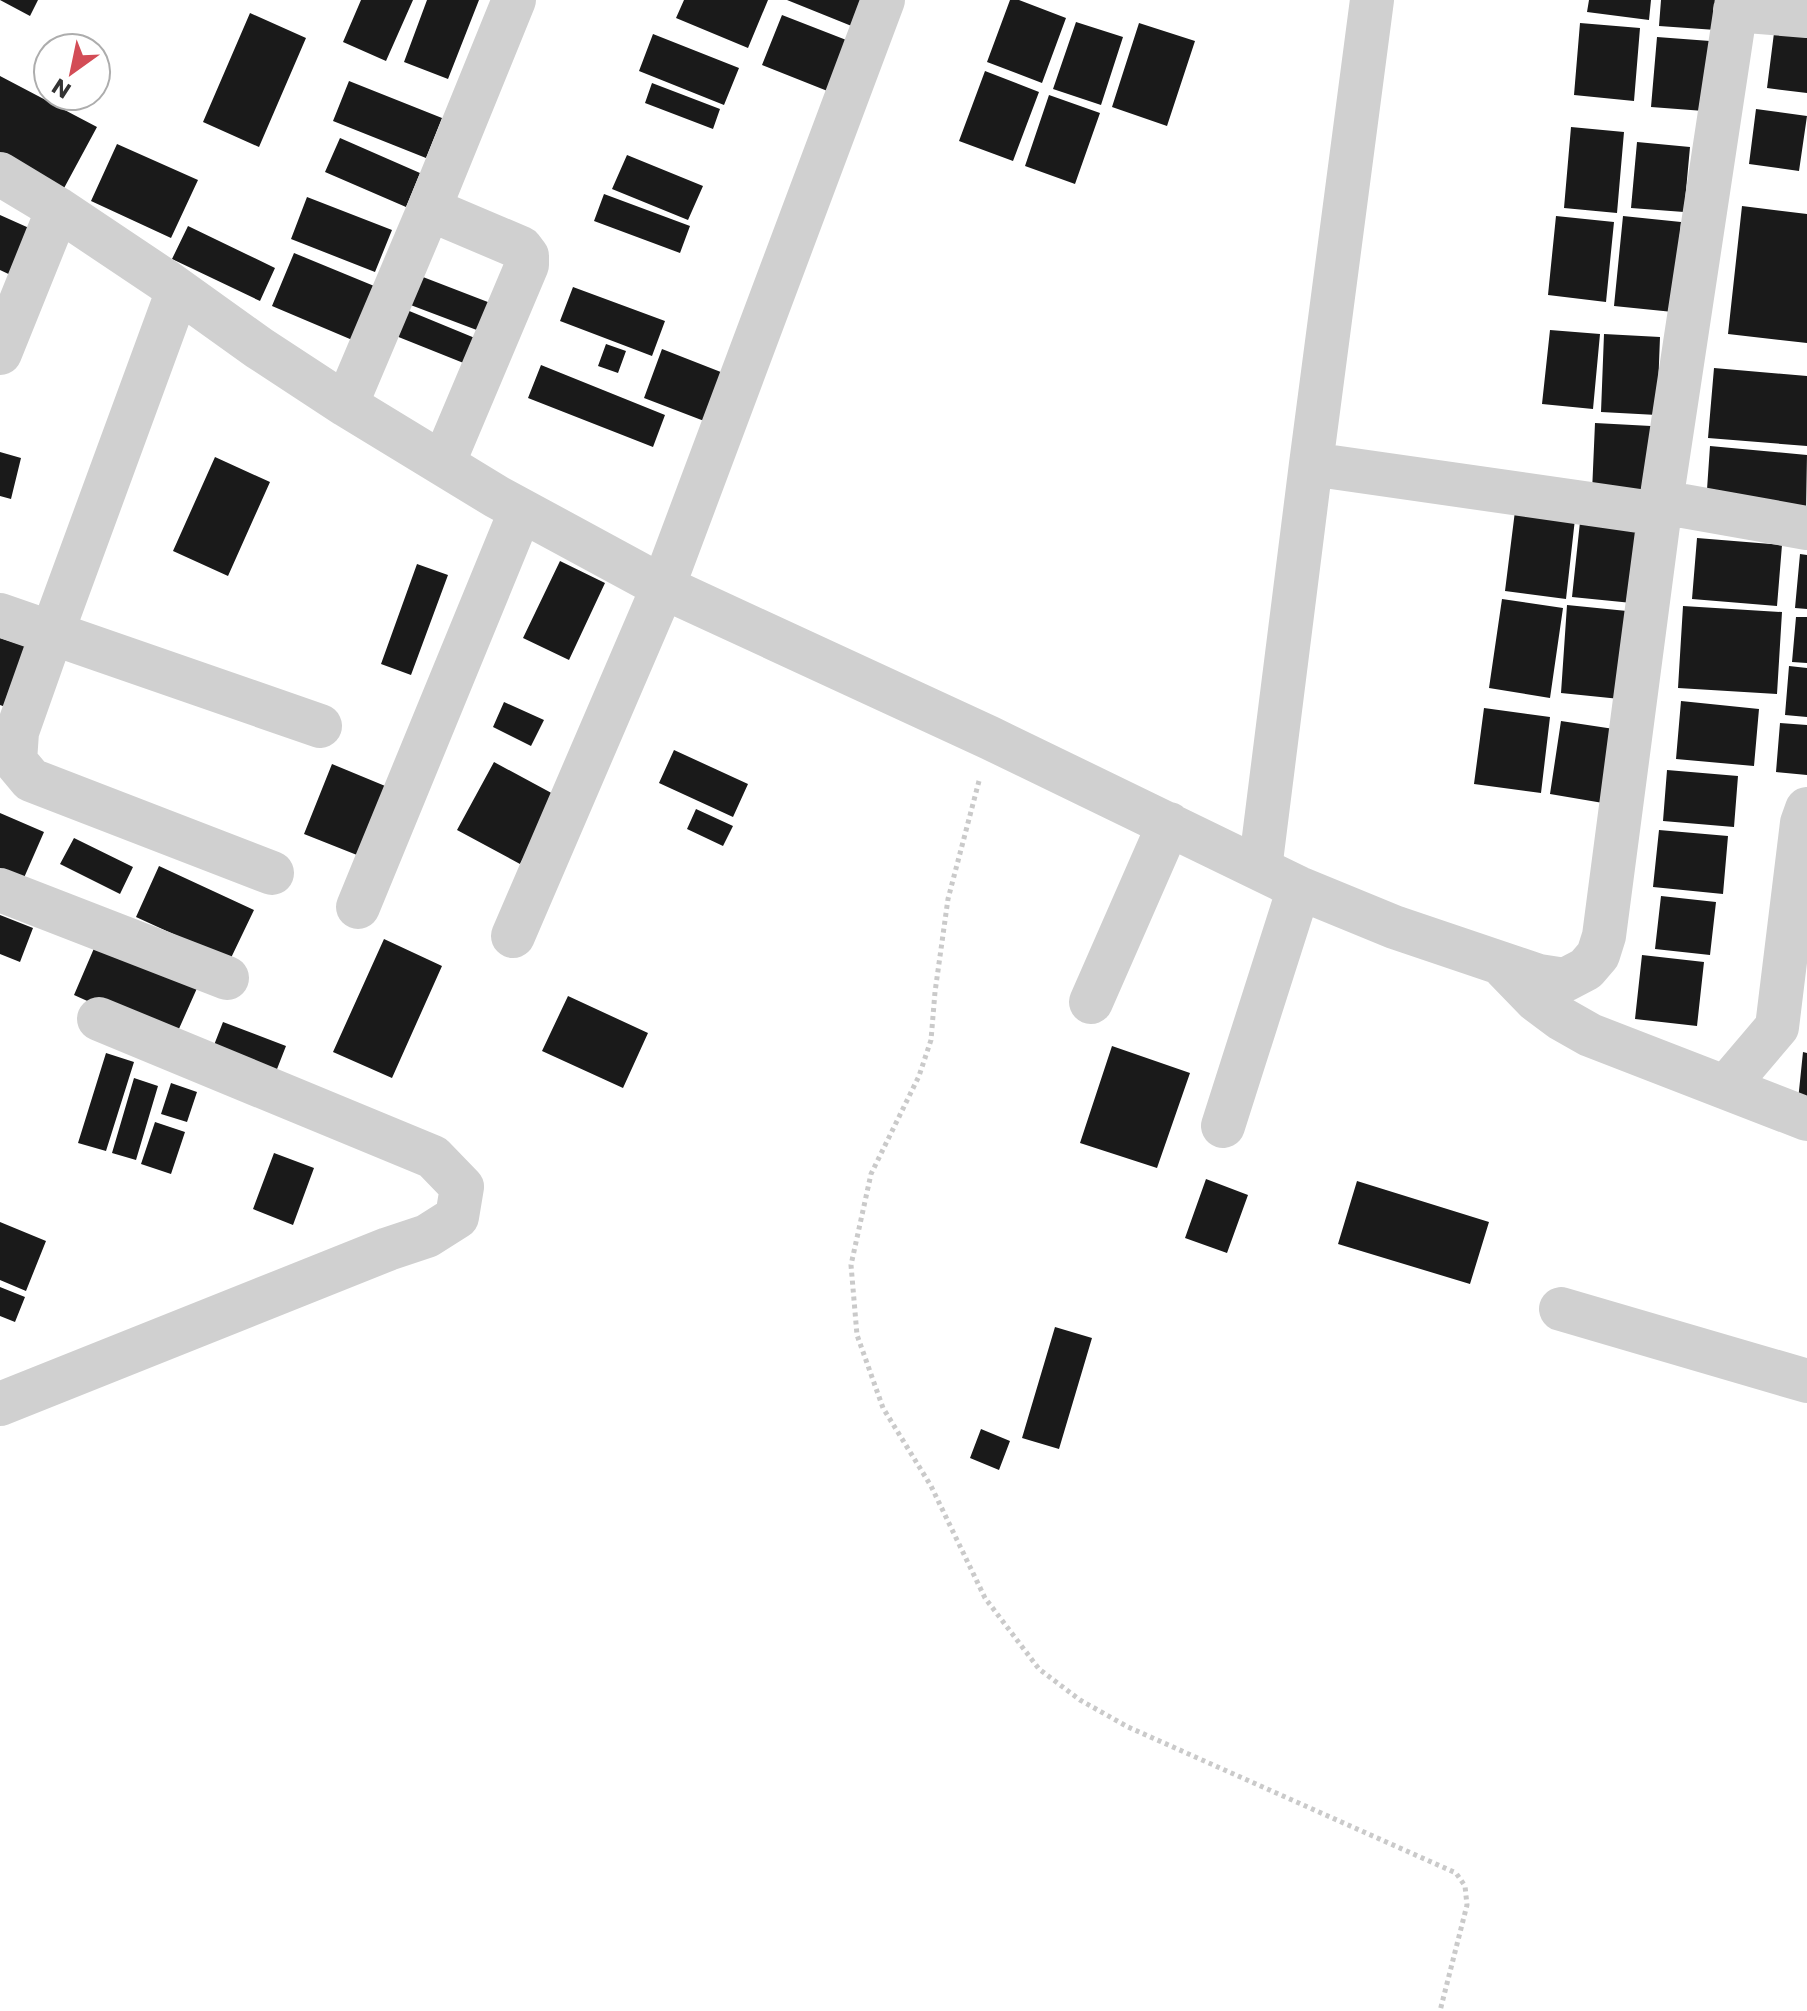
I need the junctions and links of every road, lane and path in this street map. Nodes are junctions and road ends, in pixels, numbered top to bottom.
1 (514, 0) edge
2 (883, 0) edge
3 (1372, 0) edge
4 (1736, 5) edge
5 (1807, 16) edge
6 (0, 174) edge
7 (58, 209) junction
8 (429, 209) junction
9 (178, 290) junction
10 (0, 353) edge
11 (346, 405) junction
12 (443, 464) junction
13 (1311, 464) junction
14 (1660, 508) junction
15 (521, 510) junction
16 (1807, 528) edge
17 (663, 587) junction
18 (0, 615) edge
19 (52, 633) junction
20 (320, 726) dead end
21 (990, 738) junction
22 (1807, 809) edge
23 (1169, 824) junction
24 (1260, 869) junction
25 (272, 873) dead end
26 (1299, 888) junction
27 (0, 890) edge
28 (358, 907) dead end
29 (513, 936) dead end
30 (1797, 955) edge
31 (1500, 963) junction
32 (227, 978) dead end
33 (1091, 1002) dead end
34 (99, 1019) dead end
35 (1726, 1087) junction
36 (1807, 1119) edge
37 (1223, 1126) dead end
38 (1561, 1309) dead end
39 (1807, 1381) edge
40 (0, 1404) edge
41 (1440, 2011) edge

1 - 8 street
2 - 17 street
3 - 13 street
4 - 5 street
4 - 14 street
6 - 7 street
7 - 9 street
7 - 10 street
8 - 11 street
8 - 12 street
9 - 11 street
9 - 19 street
11 - 12 street
12 - 15 street
13 - 14 street
13 - 24 street
14 - 16 street
14 - 31 street
15 - 17 street
15 - 28 street
17 - 21 street
17 - 29 street
18 - 19 street
19 - 20 street
19 - 25 street
21 - 23 street
21 - 41 path
22 - 30 street
23 - 24 street
23 - 33 street
24 - 26 street
26 - 31 street
26 - 37 street
27 - 32 street
30 - 35 street
31 - 35 street
34 - 40 street
35 - 36 street
38 - 39 street

